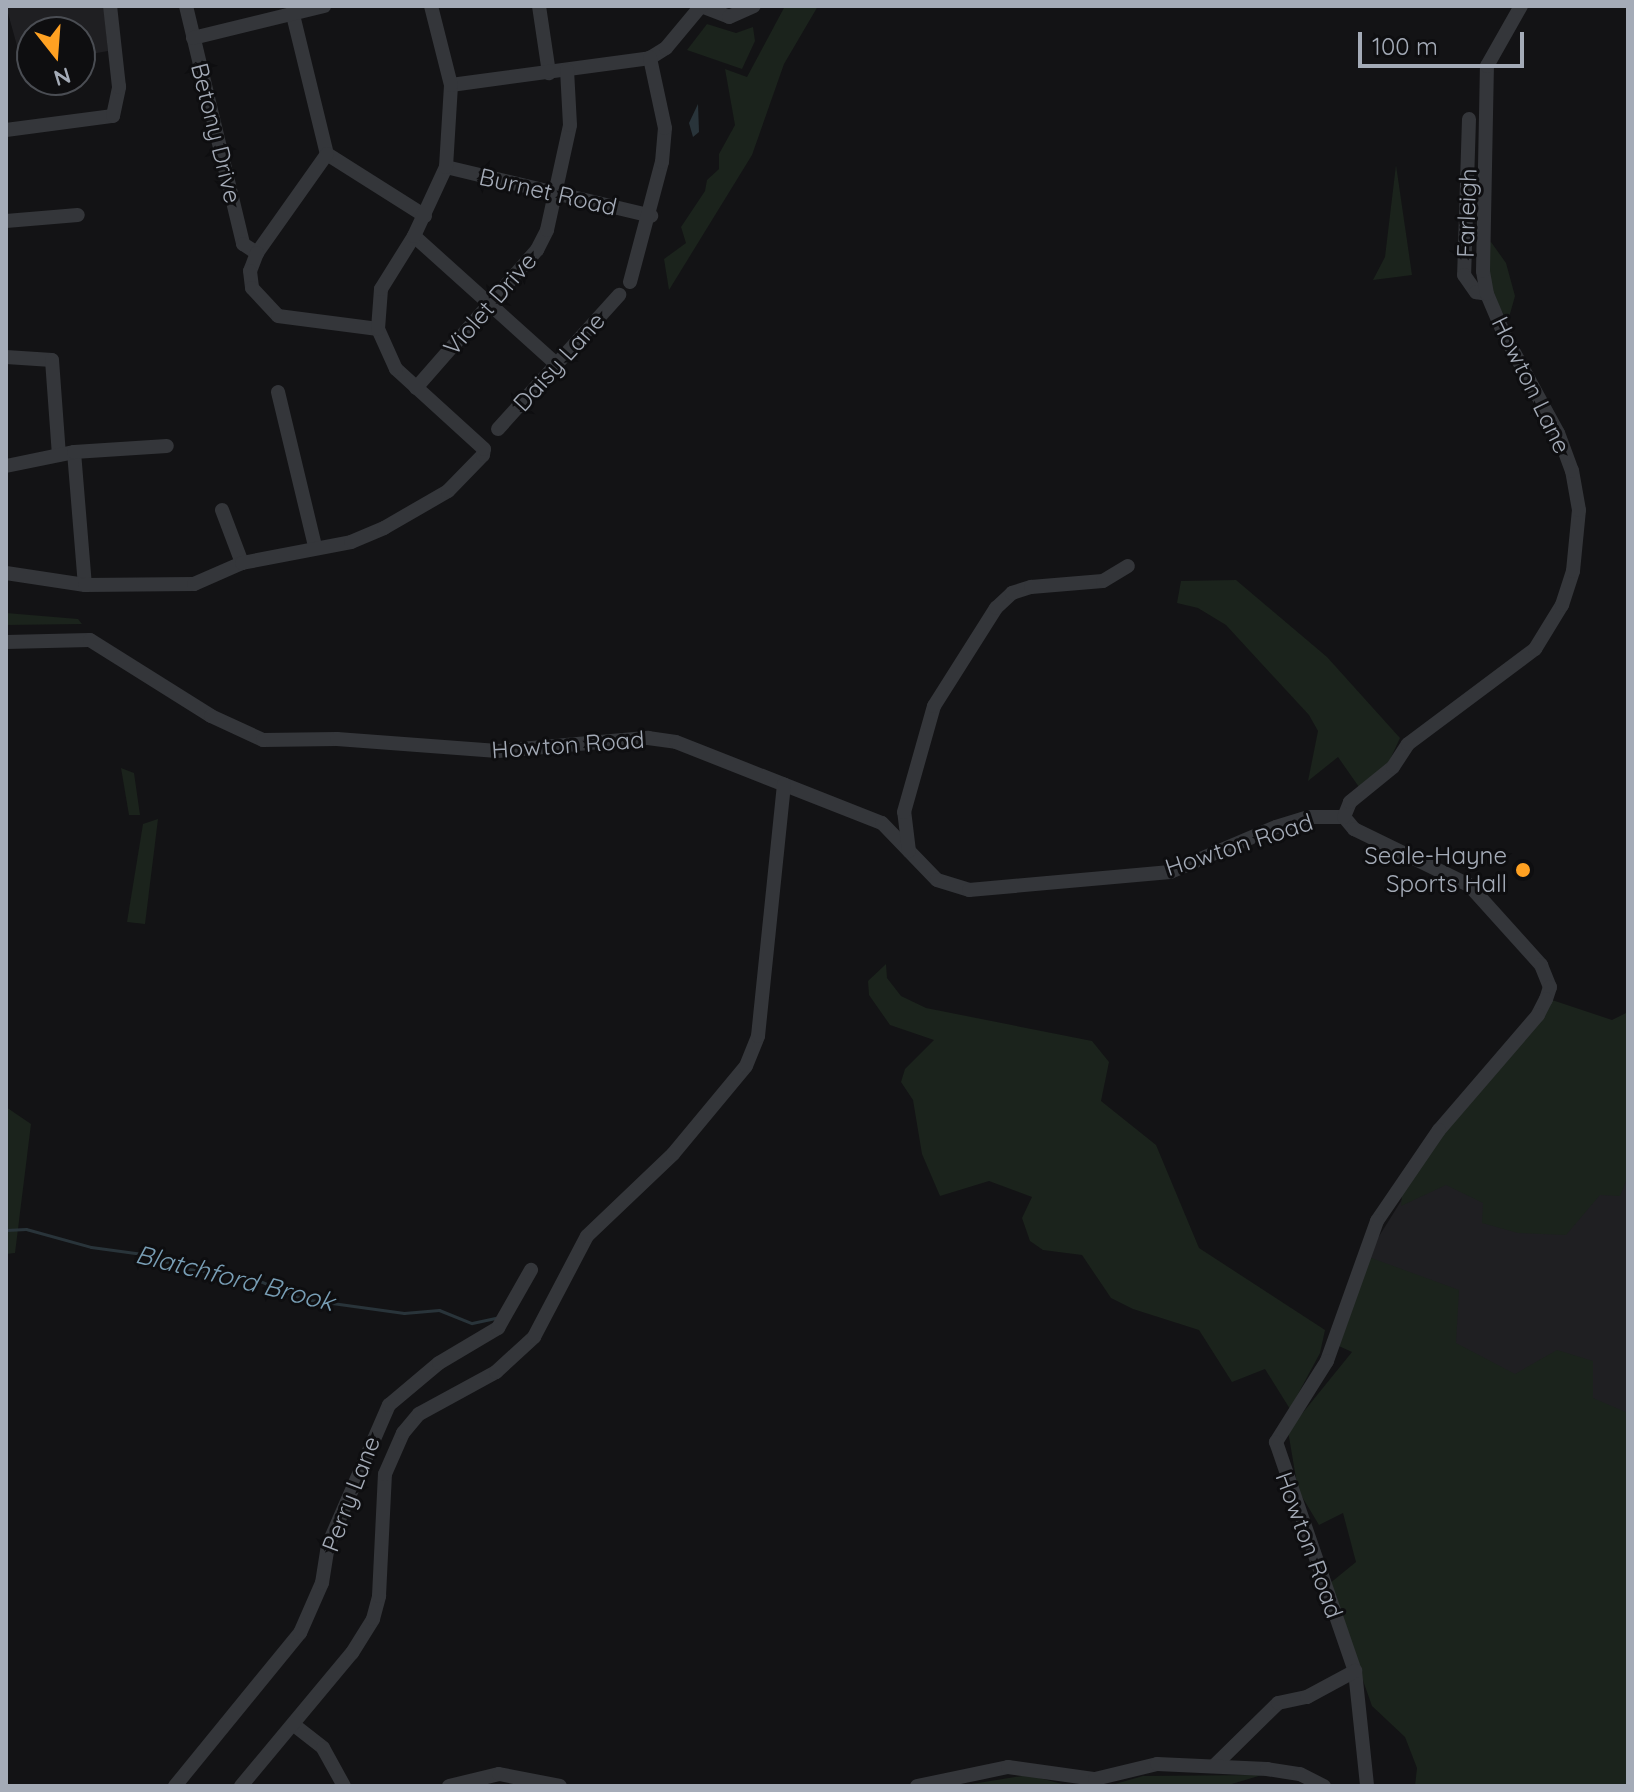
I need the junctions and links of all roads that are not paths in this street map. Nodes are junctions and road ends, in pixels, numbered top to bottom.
1 (110, 6) edge
2 (186, 6) edge
3 (324, 6) edge
4 (431, 6) edge
5 (539, 6) edge
6 (701, 6) edge
7 (754, 6) edge
8 (1521, 6) edge
9 (293, 15) junction
10 (193, 38) junction
11 (650, 58) junction
12 (567, 70) junction
13 (549, 73) junction
14 (451, 85) junction
15 (1469, 119) dead end
16 (6, 130) edge
17 (327, 154) junction
18 (446, 167) junction
19 (558, 194) junction
20 (78, 215) dead end
21 (425, 216) junction
22 (651, 216) junction
23 (6, 221) edge
24 (414, 236) junction
25 (257, 253) junction
26 (630, 282) dead end
27 (1487, 294) junction
28 (619, 295) dead end
29 (491, 303) junction
30 (378, 329) junction
31 (6, 357) edge
32 (556, 364) junction
33 (416, 388) junction
34 (278, 392) dead end
35 (498, 429) dead end
36 (167, 446) dead end
37 (67, 454) junction
38 (6, 466) edge
39 (222, 510) dead end
40 (315, 546) junction
41 (242, 563) junction
42 (1128, 566) dead end
43 (6, 573) edge
44 (85, 585) junction
45 (6, 642) edge
46 (784, 784) junction
47 (904, 812) junction
48 (1344, 817) junction
49 (882, 823) junction
50 (909, 851) junction
51 (531, 1270) dead end
52 (1355, 1671) junction
53 (294, 1725) junction
54 (1214, 1766) junction
55 (175, 1786) edge
56 (241, 1786) edge
57 (344, 1786) edge
58 (449, 1786) edge
59 (560, 1786) edge
60 (917, 1786) edge
61 (1324, 1786) edge
62 (1367, 1786) edge

1 - 16 street
2 - 10 street, Betony Drive
3 - 9 street
4 - 14 street
5 - 13 street
6 - 7 street
6 - 11 street
8 - 27 street, Howton Lane
9 - 10 street
9 - 17 street
10 - 25 street, Betony Drive
11 - 12 street
11 - 22 street
12 - 13 street
12 - 19 street, Violet Drive
13 - 14 street
14 - 18 street
15 - 27 street, Farleigh
17 - 21 street
17 - 25 street
18 - 19 street, Burnet Road
18 - 21 street
19 - 22 street, Burnet Road
19 - 29 street, Violet Drive
20 - 23 street
21 - 24 street
22 - 26 street
24 - 29 street
24 - 30 street
25 - 30 street
27 - 48 street, Howton Lane
28 - 32 street, Daisy Lane
29 - 32 street
29 - 33 street, Violet Drive
30 - 33 street
31 - 37 street
32 - 35 street, Daisy Lane
33 - 40 street
34 - 40 street
36 - 37 street
37 - 38 street
37 - 44 street
39 - 41 street
40 - 41 street
41 - 44 street
42 - 47 street
43 - 44 street
45 - 46 street, Howton Road
46 - 49 street, Howton Road
46 - 53 street
47 - 49 street
47 - 50 street
48 - 50 street, Howton Road
48 - 52 street, Howton Road
49 - 50 street, Howton Road
51 - 55 street, Perry Lane
52 - 54 street
52 - 62 street, Howton Road
53 - 56 street
53 - 57 street
54 - 60 street
54 - 61 street
58 - 59 street

